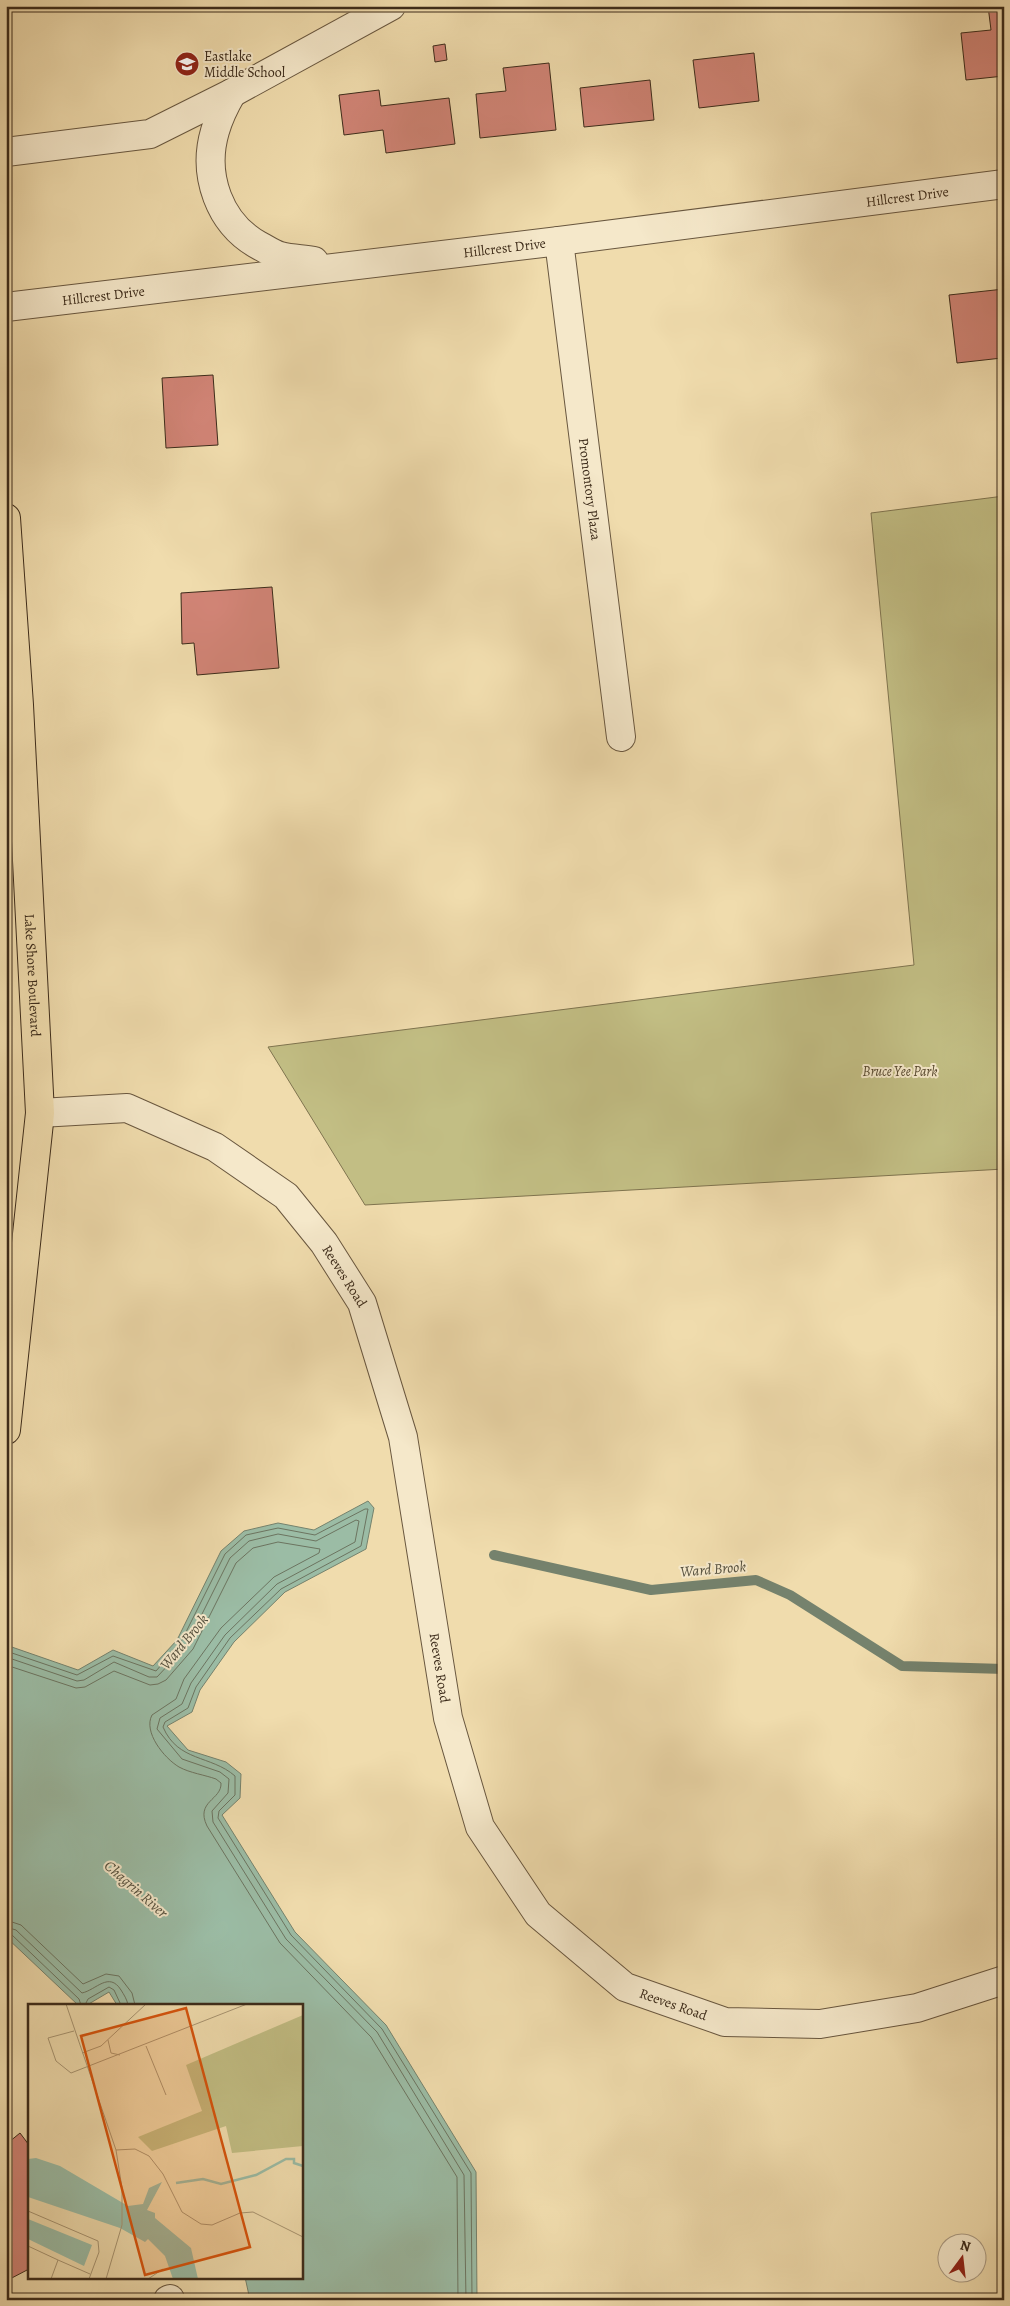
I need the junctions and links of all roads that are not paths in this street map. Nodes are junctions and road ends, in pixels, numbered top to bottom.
1 (391, 6) edge
2 (232, 92) junction
3 (6, 152) edge
4 (1004, 184) edge
5 (559, 241) junction
6 (348, 266) junction
7 (6, 306) edge
8 (6, 518) edge
9 (621, 737) dead end
10 (40, 1113) junction
11 (6, 1430) edge
12 (1004, 1980) edge

1 - 2 street
2 - 3 street
2 - 6 street
4 - 5 street, Hillcrest Drive
5 - 6 street, Hillcrest Drive
5 - 9 street, Promontory Plaza
6 - 7 street, Hillcrest Drive
8 - 10 main road, Lake Shore Boulevard
10 - 11 main road, Lake Shore Boulevard
10 - 12 street, Reeves Road

